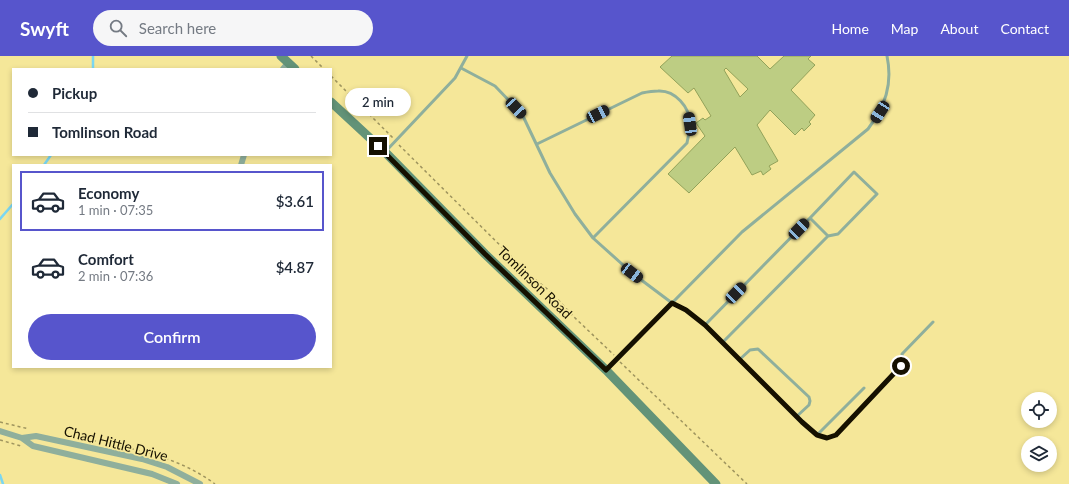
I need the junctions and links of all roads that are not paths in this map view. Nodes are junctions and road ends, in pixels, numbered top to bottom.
1 (282, 56) edge
2 (467, 56) edge
3 (887, 56) edge
4 (289, 67) edge
5 (461, 68) junction
6 (332, 103) edge
7 (537, 144) junction
8 (385, 152) junction
9 (810, 218) junction
10 (828, 236) junction
11 (593, 238) junction
12 (672, 303) junction
13 (933, 322) dead end
14 (705, 325) junction
15 (722, 343) junction
16 (739, 360) junction
17 (606, 370) junction
18 (864, 388) dead end
19 (796, 417) junction
20 (0, 431) edge
21 (817, 435) junction
22 (22, 438) junction
23 (177, 484) edge
24 (200, 484) edge
25 (716, 484) edge

1 - 4 street
2 - 5 lane
3 - 12 lane
5 - 7 lane
5 - 8 lane
6 - 8 street, Tomlinson Road
7 - 11 lane
7 - 11 lane
8 - 17 street, Tomlinson Road
9 - 10 lane
9 - 10 lane
9 - 14 lane
10 - 15 lane
11 - 12 lane
12 - 14 lane
12 - 17 lane
13 - 21 lane
14 - 15 lane
15 - 16 lane
16 - 19 lane
16 - 19 lane
17 - 25 street, Tomlinson Road
18 - 21 lane
19 - 21 lane
20 - 22 street, Chad Hittle Drive
22 - 23 street, Chad Hittle Drive
22 - 24 street, Chad Hittle Drive

